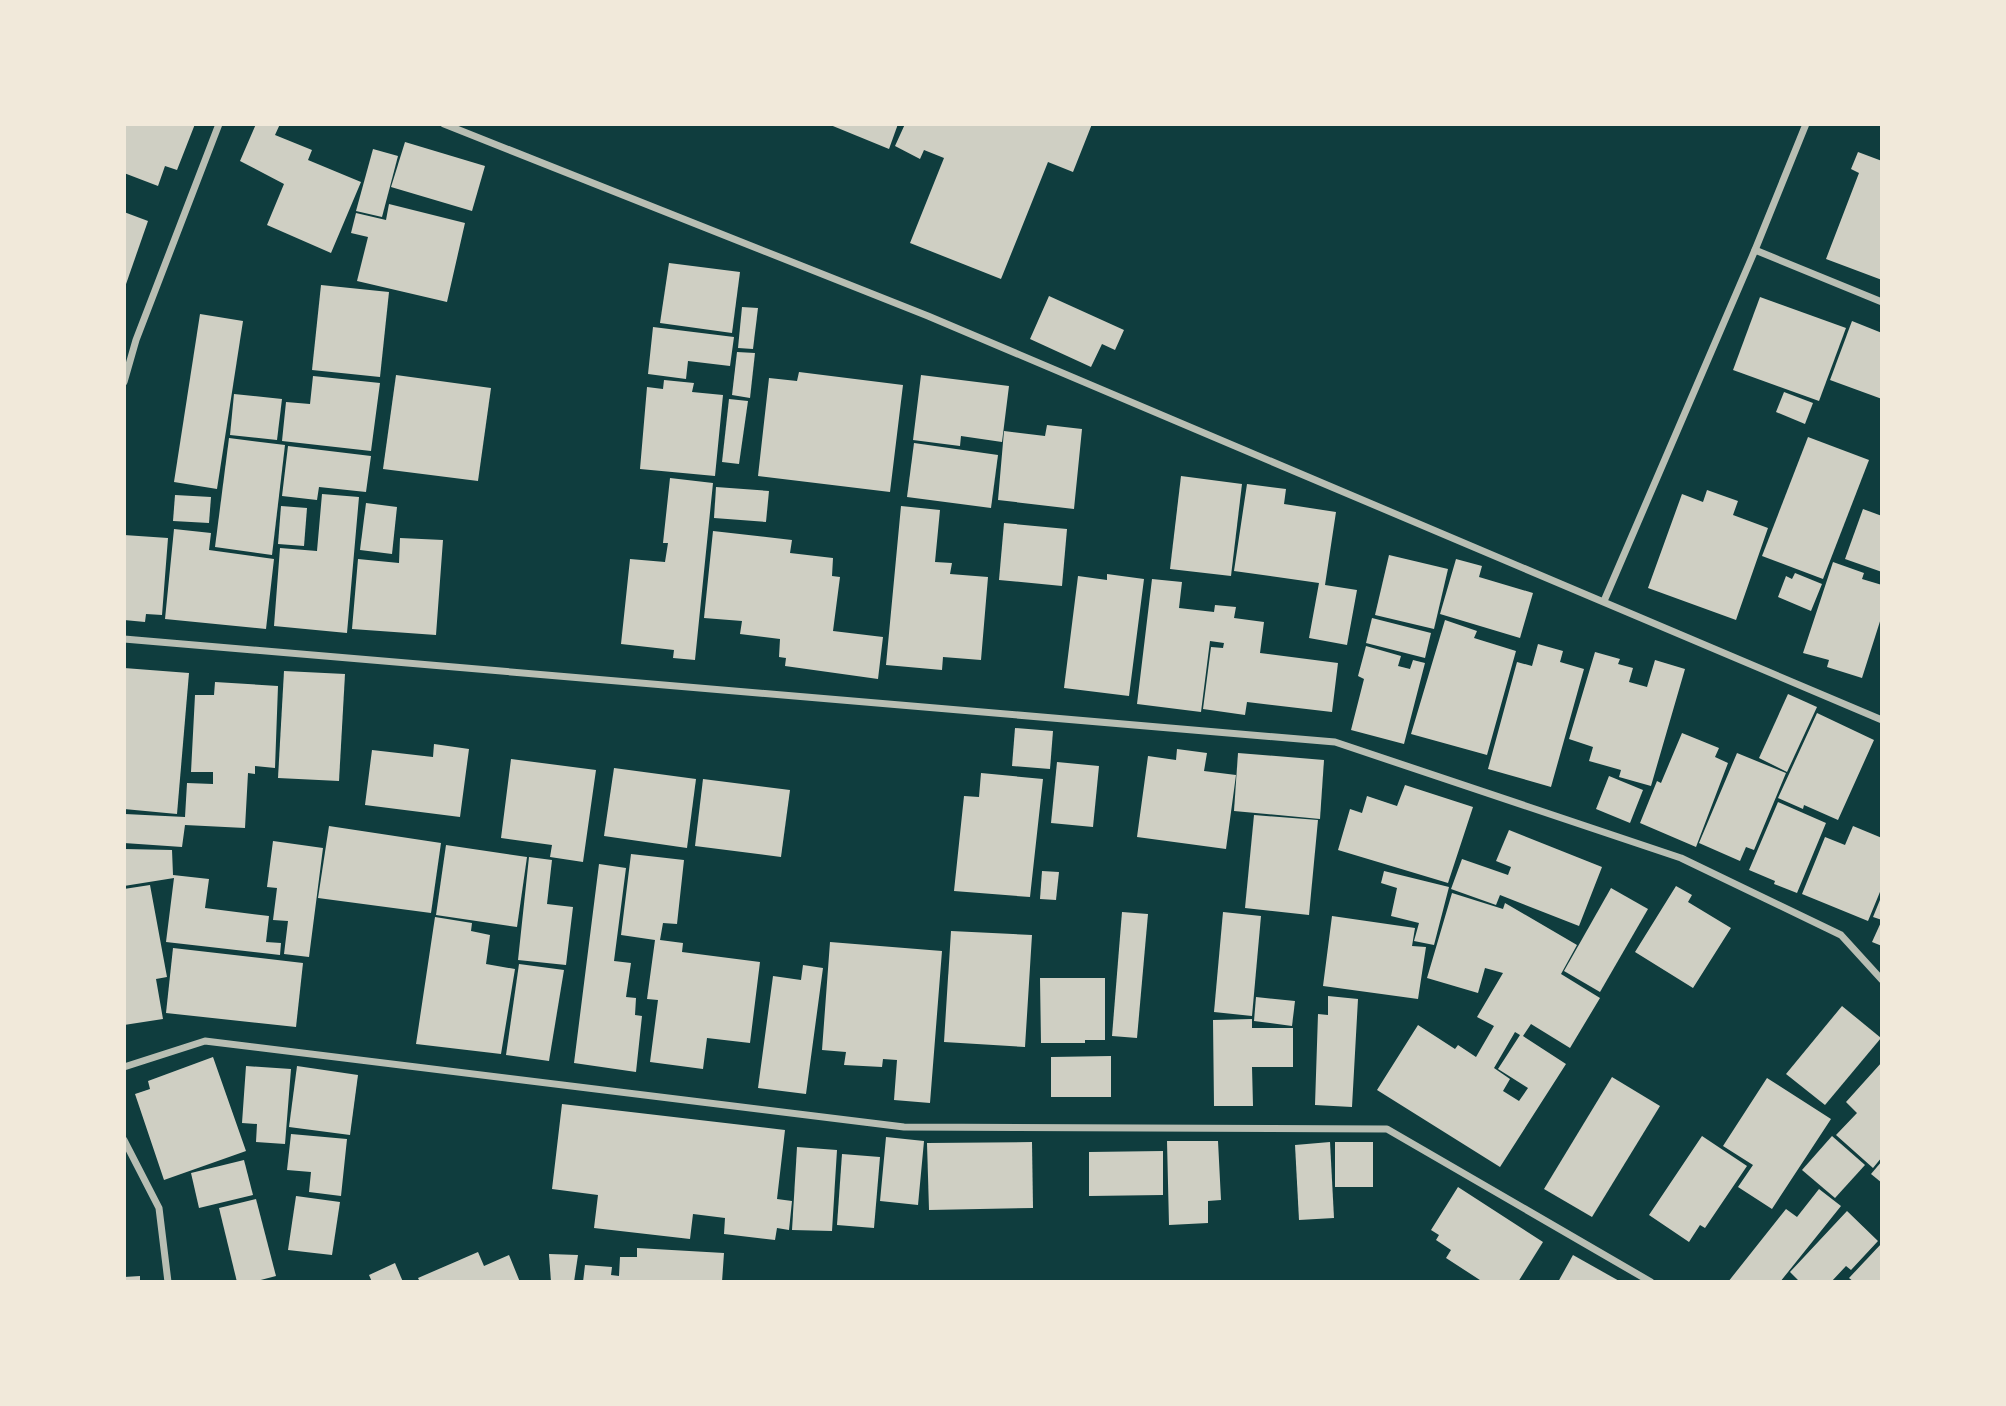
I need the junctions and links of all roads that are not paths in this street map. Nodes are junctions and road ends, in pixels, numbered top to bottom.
1 (219, 124) edge
2 (444, 124) edge
3 (1806, 124) edge
4 (1755, 250) junction
5 (1882, 302) edge
6 (124, 382) edge
7 (1604, 601) junction
8 (124, 639) edge
9 (1882, 720) edge
10 (1882, 980) edge
11 (124, 1067) edge
12 (124, 1140) edge
13 (168, 1282) edge
14 (1651, 1282) edge

1 - 6 street
2 - 7 street
3 - 4 street
4 - 5 street
4 - 7 street
7 - 9 street
8 - 10 street
11 - 14 street
12 - 13 street

